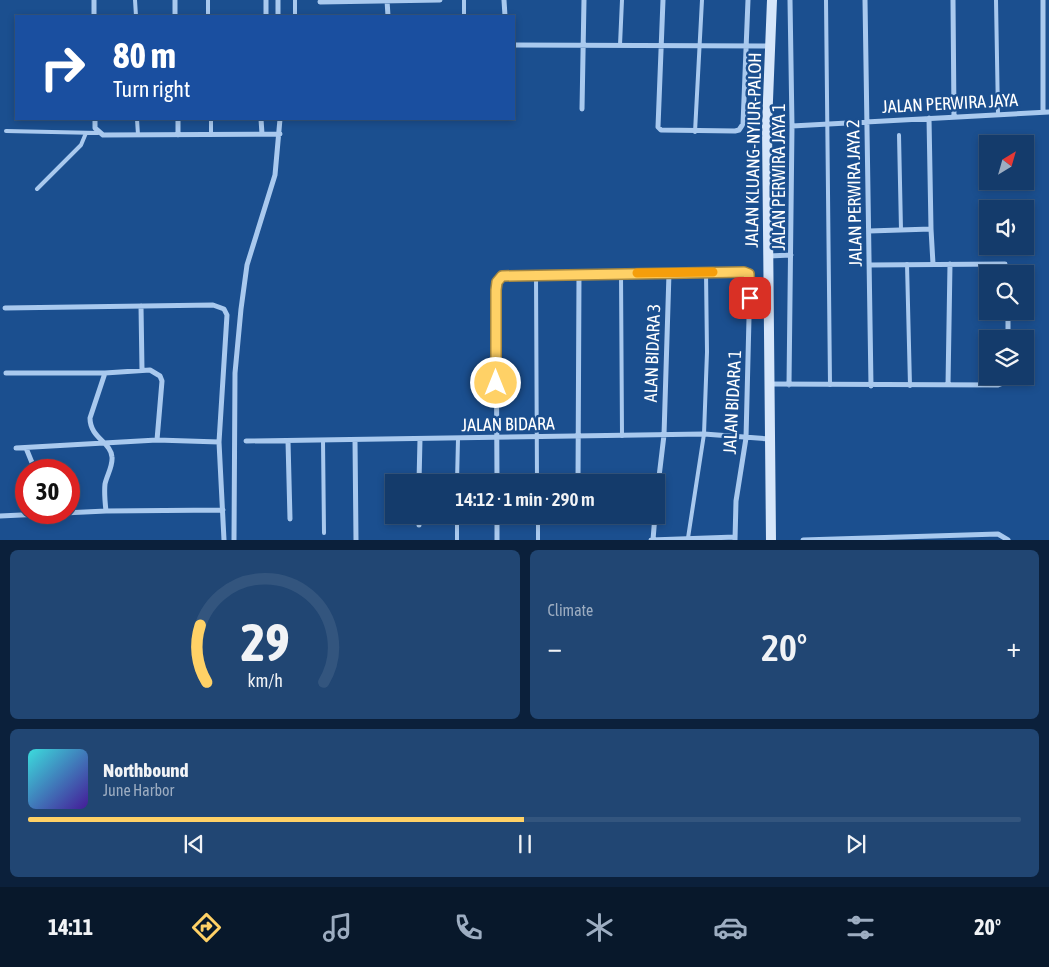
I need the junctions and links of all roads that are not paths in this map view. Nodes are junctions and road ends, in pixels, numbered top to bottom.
1 (94, 0) edge
2 (135, 0) edge
3 (175, 0) edge
4 (208, 0) edge
5 (266, 0) edge
6 (278, 0) edge
7 (295, 0) edge
8 (387, 0) edge
9 (440, 0) edge
10 (464, 0) edge
11 (504, 0) edge
12 (584, 0) edge
13 (622, 0) edge
14 (663, 0) edge
15 (702, 0) edge
16 (748, 0) edge
17 (772, 0) edge
18 (790, 0) edge
19 (826, 0) edge
20 (865, 0) edge
21 (953, 0) edge
22 (996, 0) edge
23 (1043, 0) edge
24 (320, 2) dead end
25 (94, 15) edge
26 (136, 15) edge
27 (175, 15) edge
28 (208, 15) edge
29 (266, 15) edge
30 (278, 15) edge
31 (295, 15) edge
32 (388, 15) edge
33 (464, 15) edge
34 (505, 15) edge
35 (515, 45) edge
36 (582, 45) junction
37 (620, 46) junction
38 (660, 46) junction
39 (699, 46) junction
40 (746, 46) junction
41 (771, 46) junction
42 (582, 109) dead end
43 (1046, 112) edge
44 (998, 115) junction
45 (954, 117) junction
46 (929, 118) junction
47 (95, 120) edge
48 (137, 120) edge
49 (178, 120) edge
50 (211, 120) edge
51 (261, 120) edge
52 (280, 120) edge
53 (866, 122) junction
54 (827, 124) junction
55 (792, 126) junction
56 (6, 131) dead end
57 (696, 132) junction
58 (86, 133) junction
59 (98, 133) junction
60 (262, 134) junction
61 (280, 134) junction
62 (138, 135) junction
63 (178, 135) junction
64 (211, 135) junction
65 (899, 135) dead end
66 (37, 189) dead end
67 (931, 229) junction
68 (900, 230) junction
69 (869, 231) junction
70 (791, 255) junction
71 (768, 256) junction
72 (907, 264) junction
73 (933, 264) junction
74 (950, 264) junction
75 (1005, 264) dead end
76 (869, 265) junction
77 (706, 272) junction
78 (621, 273) junction
79 (668, 273) junction
80 (579, 274) junction
81 (536, 275) junction
82 (141, 306) junction
83 (5, 308) dead end
84 (142, 370) junction
85 (6, 373) dead end
86 (105, 373) junction
87 (769, 384) junction
88 (979, 384) edge
89 (789, 385) junction
90 (948, 385) junction
91 (830, 386) junction
92 (871, 386) junction
93 (910, 386) junction
94 (704, 434) junction
95 (664, 435) junction
96 (622, 436) junction
97 (579, 437) junction
98 (496, 438) junction
99 (537, 438) junction
100 (746, 438) junction
101 (420, 439) junction
102 (458, 439) junction
103 (158, 440) junction
104 (323, 440) junction
105 (355, 440) junction
106 (770, 440) junction
107 (246, 441) dead end
108 (288, 441) junction
109 (219, 442) junction
110 (104, 444) junction
111 (16, 448) dead end
112 (26, 448) junction
113 (30, 459) edge
114 (419, 474) edge
115 (457, 474) edge
116 (497, 474) edge
117 (538, 474) edge
118 (578, 474) edge
119 (659, 474) edge
120 (223, 510) junction
121 (106, 511) junction
122 (80, 512) edge
123 (15, 515) edge
124 (0, 516) edge
125 (290, 519) dead end
126 (457, 524) edge
127 (497, 524) edge
128 (538, 524) edge
129 (654, 524) edge
130 (324, 533) dead end
131 (948, 537) edge
132 (688, 538) edge
133 (735, 538) edge
134 (879, 538) edge
135 (916, 538) edge
136 (1007, 538) edge
137 (652, 539) edge
138 (695, 539) edge
139 (839, 539) edge
140 (224, 540) edge
141 (234, 540) edge
142 (356, 540) edge
143 (457, 540) edge
144 (497, 540) edge
145 (538, 540) edge
146 (771, 540) edge
147 (803, 540) edge

1 - 25 street
2 - 26 lane
3 - 27 street
4 - 28 lane
5 - 29 street
6 - 30 street
7 - 31 lane
8 - 9 street
8 - 24 street
8 - 32 street
10 - 33 lane
11 - 34 street
12 - 36 street
13 - 37 lane
14 - 38 street
15 - 39 lane
16 - 40 street
17 - 41 street, JALAN KLUANG-NYIUR-PALOH
18 - 55 street, JALAN PERWIRA JAYA 1
19 - 54 lane
20 - 53 street, JALAN PERWIRA JAYA 2
21 - 45 street
22 - 44 lane
23 - 43 street
35 - 36 street
36 - 37 street
36 - 42 street
37 - 38 street
38 - 39 street
38 - 57 street
39 - 40 street
39 - 57 lane
40 - 41 street
40 - 57 street
41 - 71 street, JALAN KLUANG-NYIUR-PALOH
43 - 44 street, JALAN PERWIRA JAYA
44 - 45 street, JALAN PERWIRA JAYA
45 - 46 street, JALAN PERWIRA JAYA
46 - 53 street, JALAN PERWIRA JAYA
46 - 67 street
47 - 59 street
48 - 62 lane
49 - 63 street
50 - 64 lane
51 - 60 street
52 - 61 street
53 - 54 street, JALAN PERWIRA JAYA
53 - 69 street, JALAN PERWIRA JAYA 2
54 - 55 street, JALAN PERWIRA JAYA
54 - 91 lane
55 - 70 street, JALAN PERWIRA JAYA 1
56 - 58 lane
58 - 59 lane
58 - 66 lane
59 - 62 street
60 - 61 street
60 - 64 street
61 - 141 street
62 - 63 street
63 - 64 street
65 - 68 lane
67 - 68 street
67 - 73 street
68 - 69 street
69 - 76 street, JALAN PERWIRA JAYA 2
70 - 71 street
70 - 89 street, JALAN PERWIRA JAYA 1
71 - 87 street, JALAN KLUANG-NYIUR-PALOH
72 - 73 street
72 - 76 street
72 - 93 lane
73 - 74 street
74 - 75 street
74 - 90 street
76 - 92 street, JALAN PERWIRA JAYA 2
77 - 79 street
77 - 94 lane
77 - 100 street, JALAN BIDARA 1
78 - 79 street
78 - 80 street
78 - 96 lane
79 - 95 street, ALAN BIDARA 3
80 - 81 street
80 - 97 street
81 - 98 street
81 - 99 lane
82 - 83 street
82 - 84 street
82 - 109 street
84 - 86 street
84 - 103 street
85 - 86 street
86 - 110 street
87 - 89 street
87 - 106 street, JALAN KLUANG-NYIUR-PALOH
88 - 90 street
89 - 91 street
90 - 93 street
91 - 92 street
92 - 93 street
94 - 95 street, JALAN BIDARA
94 - 100 street, JALAN BIDARA
94 - 132 lane
95 - 96 street, JALAN BIDARA
95 - 119 street, ALAN BIDARA 3
96 - 97 street, JALAN BIDARA
97 - 99 street, JALAN BIDARA
97 - 118 street
98 - 99 street, JALAN BIDARA
98 - 102 street, JALAN BIDARA
98 - 116 street
99 - 117 lane
100 - 106 street, JALAN BIDARA
100 - 133 street, JALAN BIDARA 1
101 - 102 street, JALAN BIDARA
101 - 105 street, JALAN BIDARA
101 - 114 street
102 - 115 lane
103 - 109 street
103 - 110 street
104 - 105 street, JALAN BIDARA
104 - 108 street, JALAN BIDARA
104 - 130 lane
105 - 142 street
106 - 146 street, JALAN KLUANG-NYIUR-PALOH
107 - 108 street, JALAN BIDARA
108 - 125 street
109 - 120 street
110 - 112 street
110 - 121 street
111 - 112 street
112 - 113 street
120 - 121 street
120 - 140 street
121 - 122 street
123 - 124 street
126 - 143 lane
127 - 144 street
128 - 145 lane
129 - 137 street
131 - 135 street
131 - 136 street
132 - 137 street
132 - 138 street
133 - 138 street
134 - 135 street
134 - 139 street
139 - 147 street

